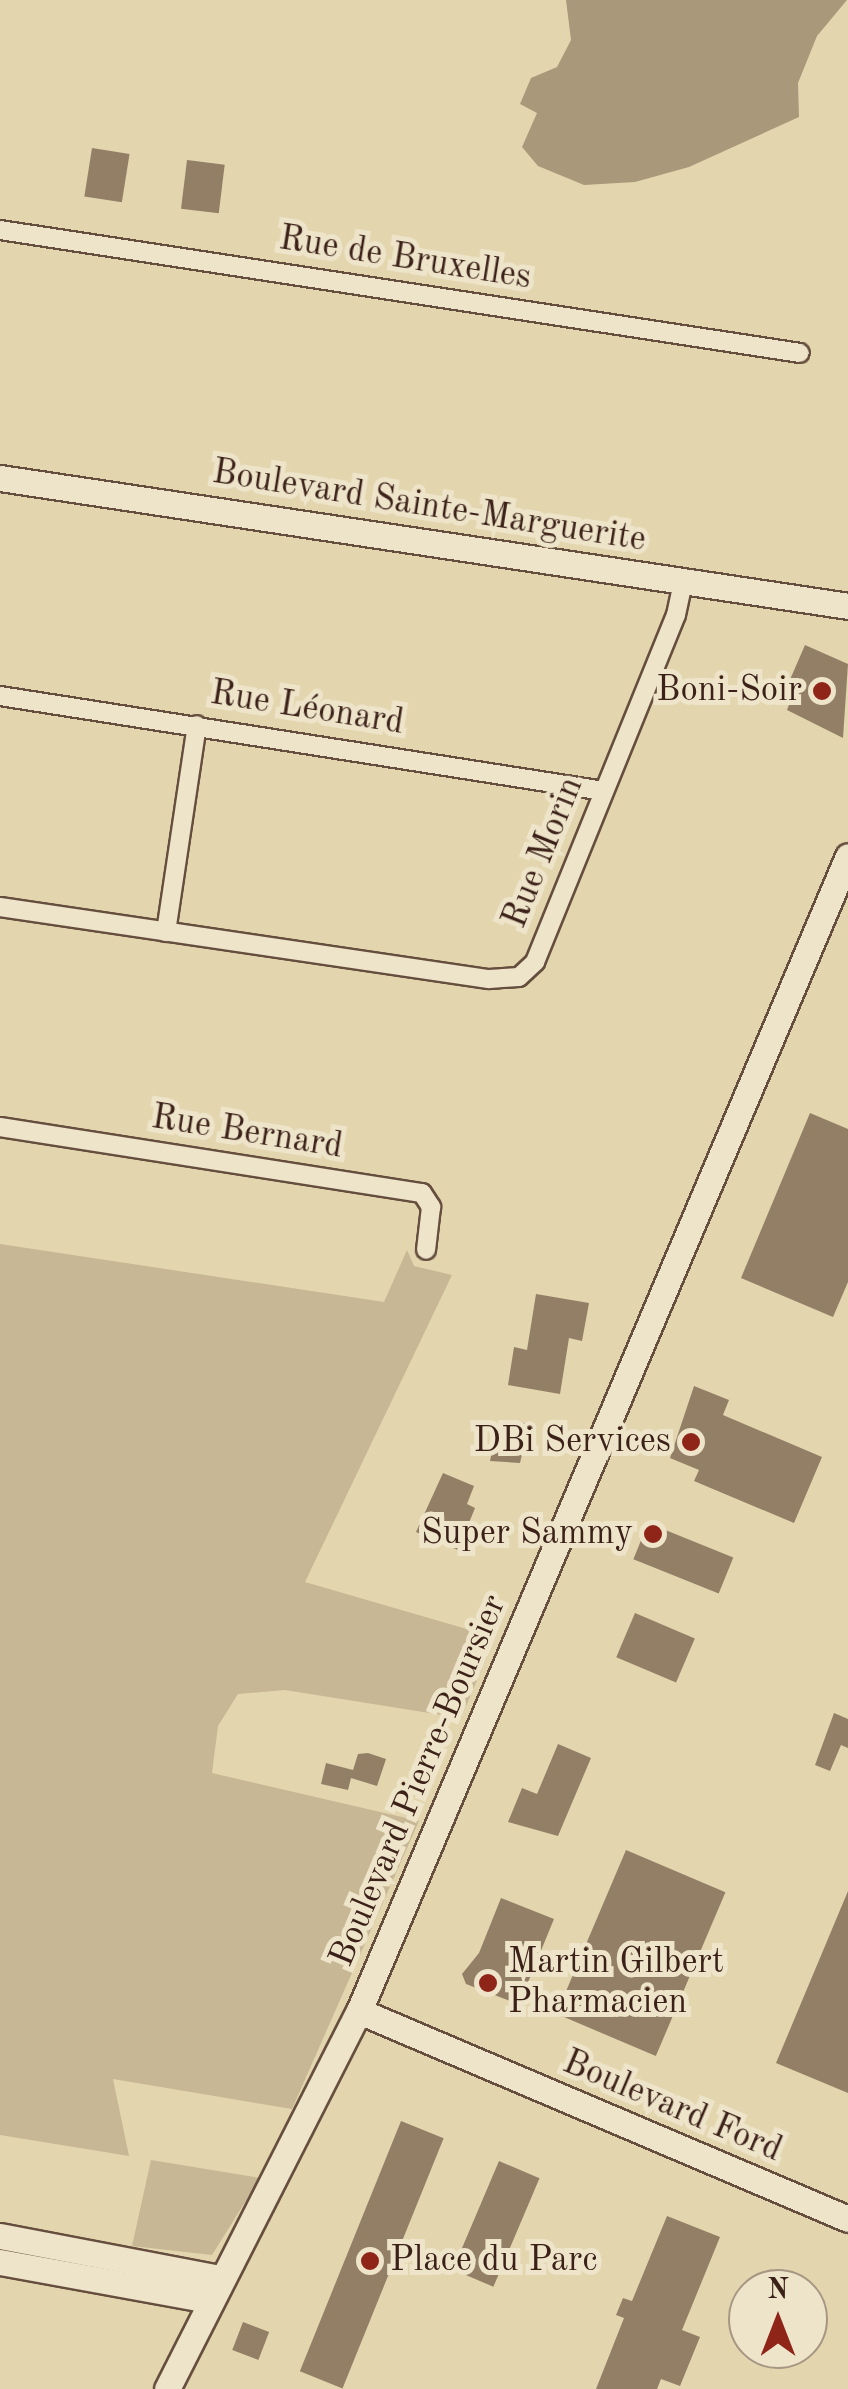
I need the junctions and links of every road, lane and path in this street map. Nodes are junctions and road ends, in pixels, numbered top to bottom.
1 (0, 230) edge
2 (800, 353) dead end
3 (0, 478) edge
4 (683, 581) junction
5 (848, 606) edge
6 (0, 696) edge
7 (197, 725) junction
8 (604, 791) junction
9 (848, 856) edge
10 (0, 907) edge
11 (166, 932) junction
12 (0, 1127) edge
13 (426, 1250) dead end
14 (360, 2011) junction
15 (848, 2218) edge
16 (0, 2236) edge
17 (0, 2262) edge
18 (215, 2289) junction
19 (167, 2389) edge

1 - 2 street, Rue de Bruxelles
3 - 4 street, Boulevard Sainte-Marguerite
4 - 5 street, Boulevard Sainte-Marguerite
4 - 8 street, Rue Morin
6 - 7 street, Rue Léonard
7 - 8 street, Rue Léonard
7 - 11 street
8 - 11 street, Rue Morin
9 - 14 street, Boulevard Pierre-Boursier
10 - 11 street, Rue Morin
12 - 13 street, Rue Bernard
14 - 15 street, Boulevard Ford
14 - 18 street, Boulevard Pierre-Boursier
16 - 18 street
17 - 18 street
18 - 19 street, Boulevard Pierre-Boursier

